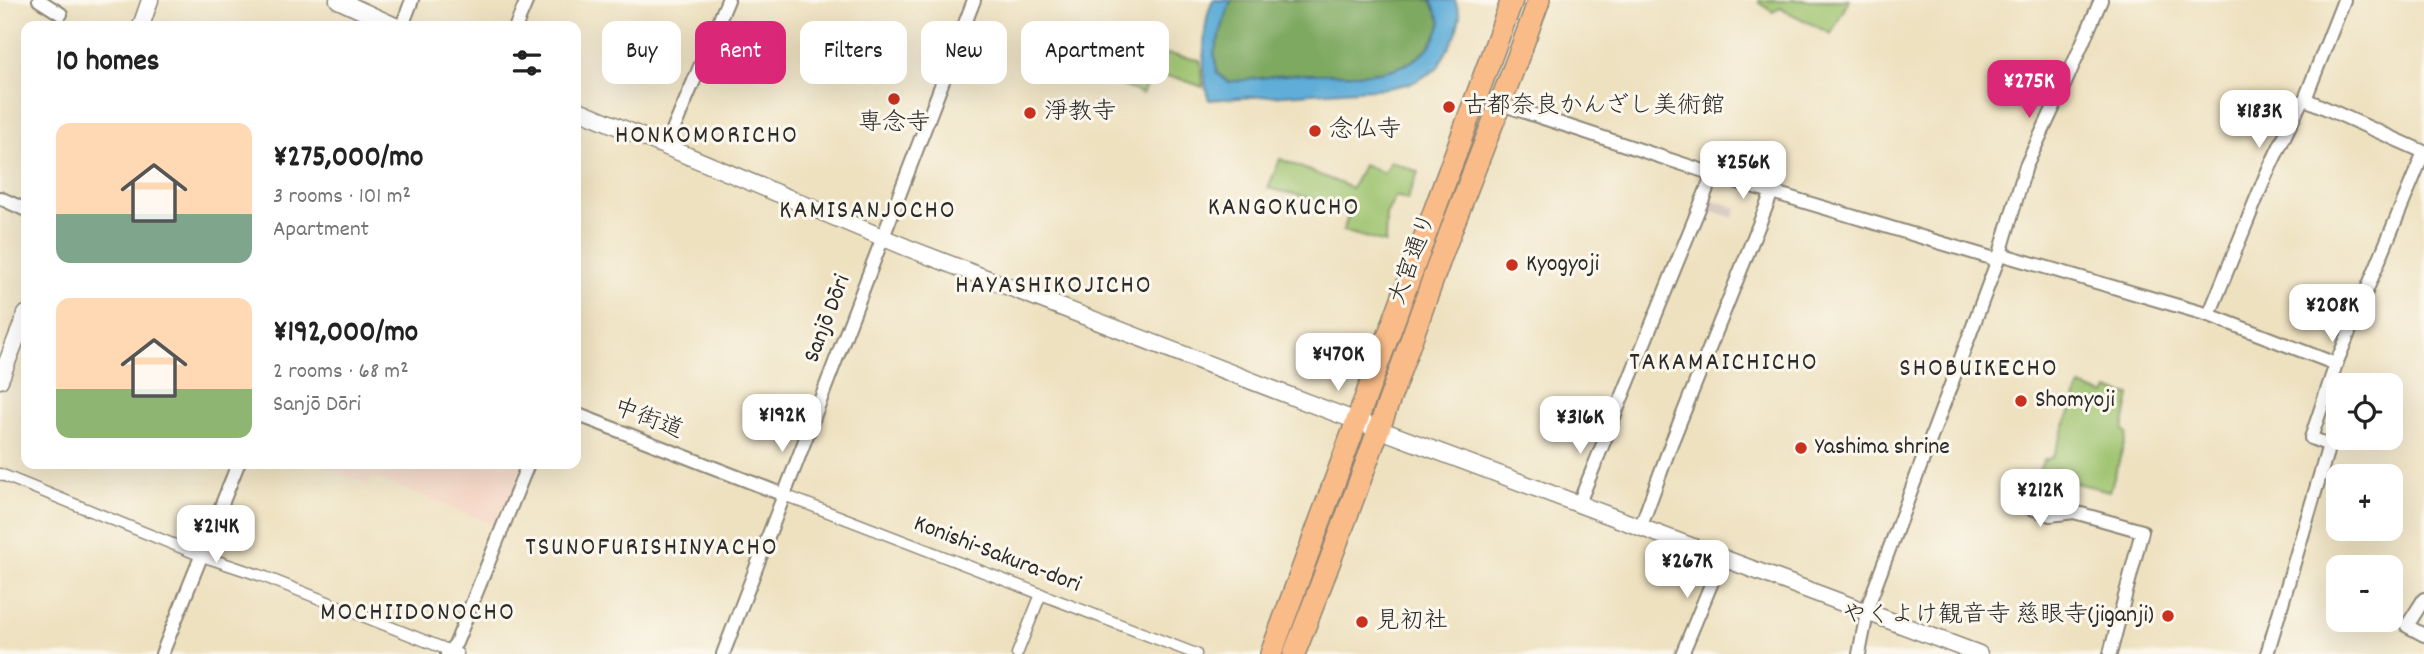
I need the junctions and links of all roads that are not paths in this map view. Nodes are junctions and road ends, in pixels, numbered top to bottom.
1 (39, 0) edge
2 (150, 0) edge
3 (338, 0) edge
4 (412, 0) edge
5 (527, 0) edge
6 (728, 0) edge
7 (974, 0) edge
8 (1512, 0) edge
9 (1539, 0) edge
10 (2101, 0) edge
11 (2344, 0) edge
12 (61, 14) dead end
13 (143, 21) edge
14 (385, 21) edge
15 (404, 21) edge
16 (518, 21) edge
17 (2305, 99) junction
18 (1502, 104) junction
19 (581, 111) edge
20 (666, 147) junction
21 (2424, 152) edge
22 (1713, 174) junction
23 (1772, 192) junction
24 (0, 198) edge
25 (21, 207) edge
26 (881, 238) junction
27 (1999, 257) junction
28 (2209, 315) junction
29 (21, 327) edge
30 (2336, 364) junction
31 (0, 380) edge
32 (581, 416) edge
33 (1357, 419) junction
34 (1380, 429) junction
35 (236, 469) edge
36 (525, 469) edge
37 (0, 474) edge
38 (784, 495) junction
39 (2010, 500) dead end
40 (1578, 503) junction
41 (1641, 526) junction
42 (202, 556) junction
43 (1722, 558) junction
44 (1041, 594) junction
45 (2424, 599) edge
46 (1868, 613) junction
47 (2424, 635) edge
48 (451, 653) edge
49 (162, 654) edge
50 (723, 654) edge
51 (1017, 654) edge
52 (1196, 654) edge
53 (1271, 654) edge
54 (1294, 654) edge
55 (1682, 654) edge
56 (1859, 654) edge
57 (1979, 654) edge
58 (2110, 654) edge
59 (2267, 654) edge

1 - 12 street
2 - 13 street
3 - 14 street
4 - 15 street
5 - 16 street
6 - 20 street
7 - 26 street, Sanjō Dōri
8 - 33 highway, 大宮通り
9 - 18 highway, 大宮通り
10 - 27 street
11 - 17 street
17 - 21 street
17 - 28 street
18 - 22 street
18 - 34 highway, 大宮通り
19 - 20 street
20 - 26 street
21 - 30 street
22 - 23 street
22 - 40 street
23 - 27 street
23 - 41 street
24 - 25 street
26 - 33 street
26 - 38 street, Sanjō Dōri
27 - 28 street
27 - 46 street
28 - 30 street
29 - 31 street
30 - 59 street
32 - 38 street, 中街道
33 - 34 street
33 - 53 highway, 大宮通り
34 - 40 street
34 - 54 highway, 大宮通り
35 - 42 street
36 - 48 street
37 - 42 street
38 - 44 street, Konishi-Sakura-dori
38 - 50 street, Sanjō Dōri
39 - 58 street
40 - 41 street
41 - 43 street
42 - 48 street
42 - 49 street
43 - 46 street
43 - 55 street
44 - 51 street
44 - 52 street, Konishi-Sakura-dori
45 - 47 street
46 - 56 street
46 - 57 street

